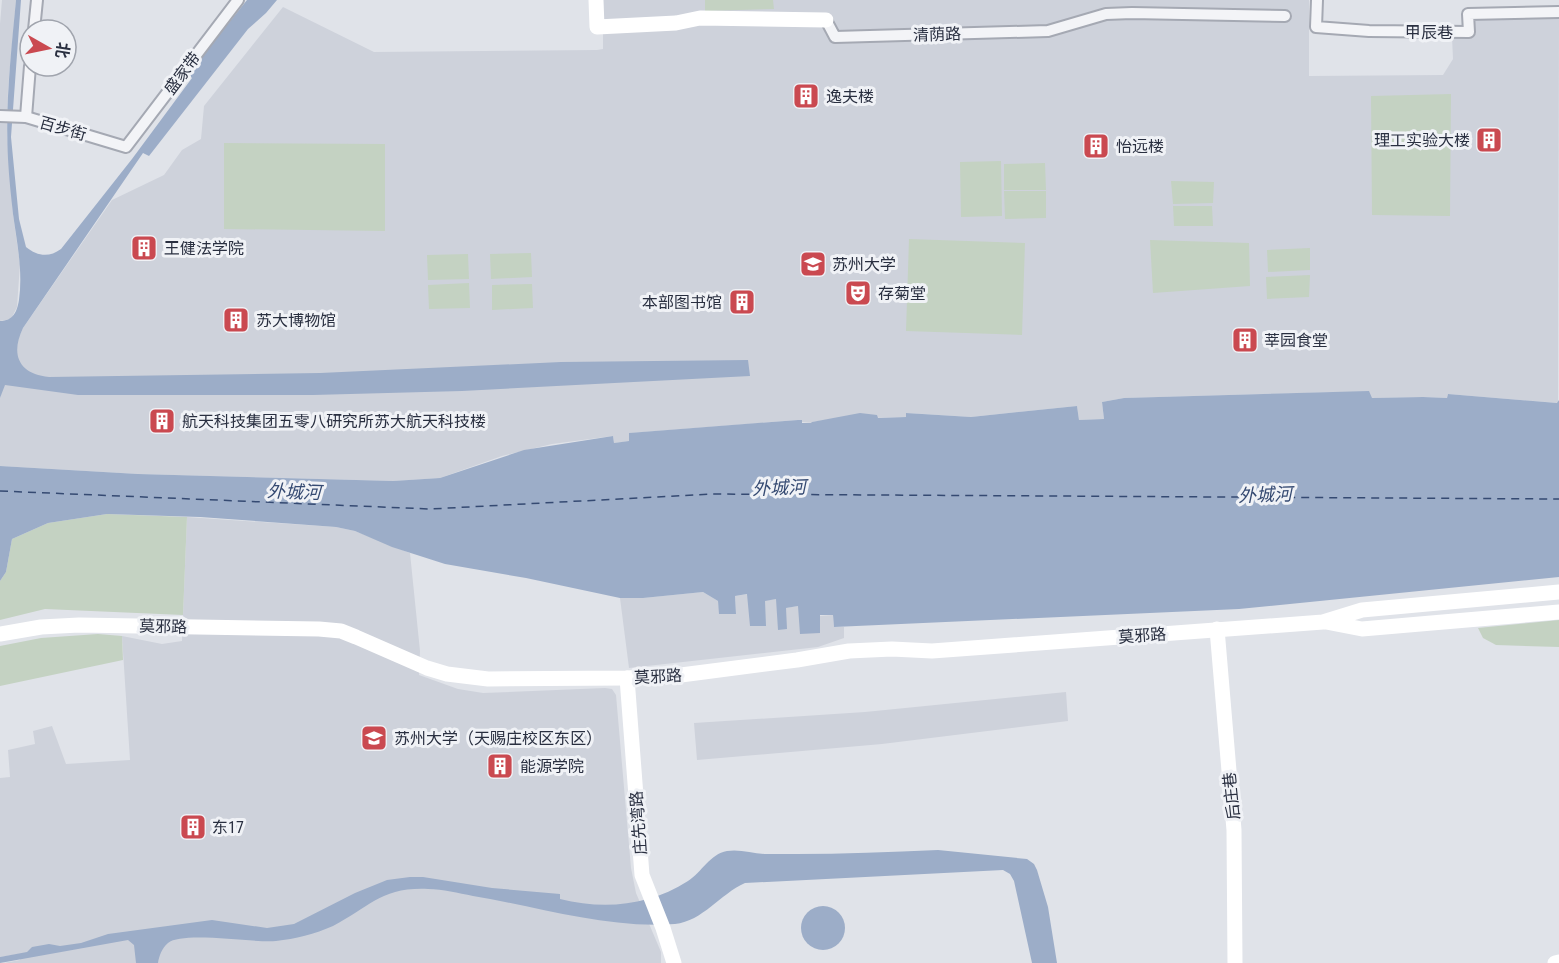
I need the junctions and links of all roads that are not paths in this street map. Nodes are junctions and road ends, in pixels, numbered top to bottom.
1 (38, 0) edge
2 (238, 0) edge
3 (596, 0) edge
4 (1317, 0) edge
5 (1559, 12) edge
6 (1285, 16) dead end
7 (36, 18) edge
8 (826, 20) joint
9 (28, 78) edge
10 (1, 116) edge
11 (20, 117) junction
12 (126, 147) joint
13 (1552, 593) edge
14 (1551, 612) edge
15 (1323, 621) junction
16 (1217, 629) junction
17 (0, 634) edge
18 (627, 678) junction
19 (674, 963) edge
20 (1235, 963) edge

1 - 7 street
2 - 12 street, 盛家带
3 - 8 main road, 清荫路
4 - 5 street, 甲辰巷
6 - 8 street, 清荫路
9 - 11 street
10 - 11 street, 百步街
11 - 12 street, 百步街
13 - 15 main road, 莫邪路
14 - 15 main road, 莫邪路
15 - 16 main road, 莫邪路
16 - 18 main road, 莫邪路
16 - 20 main road, 后庄巷
17 - 18 main road, 莫邪路
18 - 19 main road, 庄先湾路

